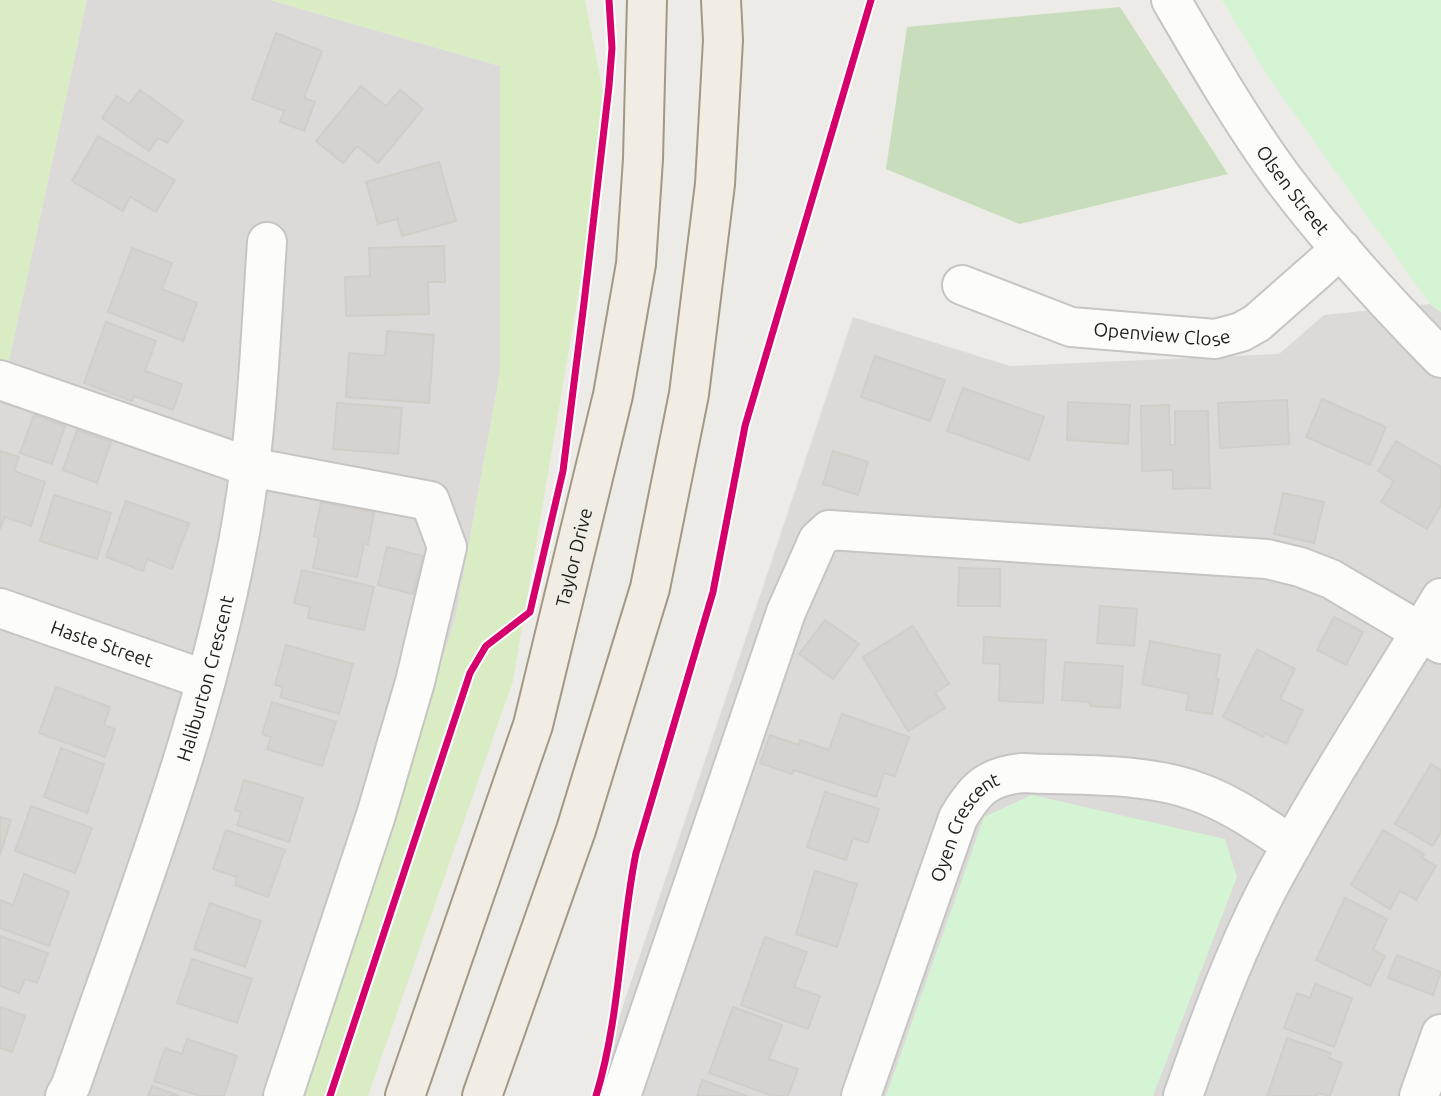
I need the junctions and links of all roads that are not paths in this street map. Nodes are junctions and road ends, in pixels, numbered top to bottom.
1 (648, 0) edge
2 (721, 0) edge
3 (1171, 0) edge
4 (267, 243) dead end
5 (1340, 249) junction
6 (961, 285) dead end
7 (1441, 358) edge
8 (0, 380) edge
9 (250, 467) junction
10 (1441, 598) edge
11 (3, 619) edge
12 (1431, 638) edge
13 (206, 680) junction
14 (1292, 845) junction
15 (1441, 1034) edge
16 (65, 1096) edge
17 (284, 1096) edge
18 (405, 1096) edge
19 (482, 1096) edge
20 (621, 1096) edge
21 (861, 1096) edge
22 (1183, 1096) edge
23 (1419, 1096) edge

1 - 18 main road, Taylor Drive
2 - 19 main road
3 - 5 street, Olsen Street
4 - 9 street, Haliburton Crescent
5 - 6 street, Openview Close
5 - 7 street, Olsen Street
8 - 9 street
9 - 13 street, Haliburton Crescent
9 - 17 street
10 - 12 street
11 - 13 street, Haste Street
12 - 14 street
12 - 20 street
13 - 16 street, Haliburton Crescent
14 - 21 street, Oyen Crescent
14 - 22 street
15 - 23 street

